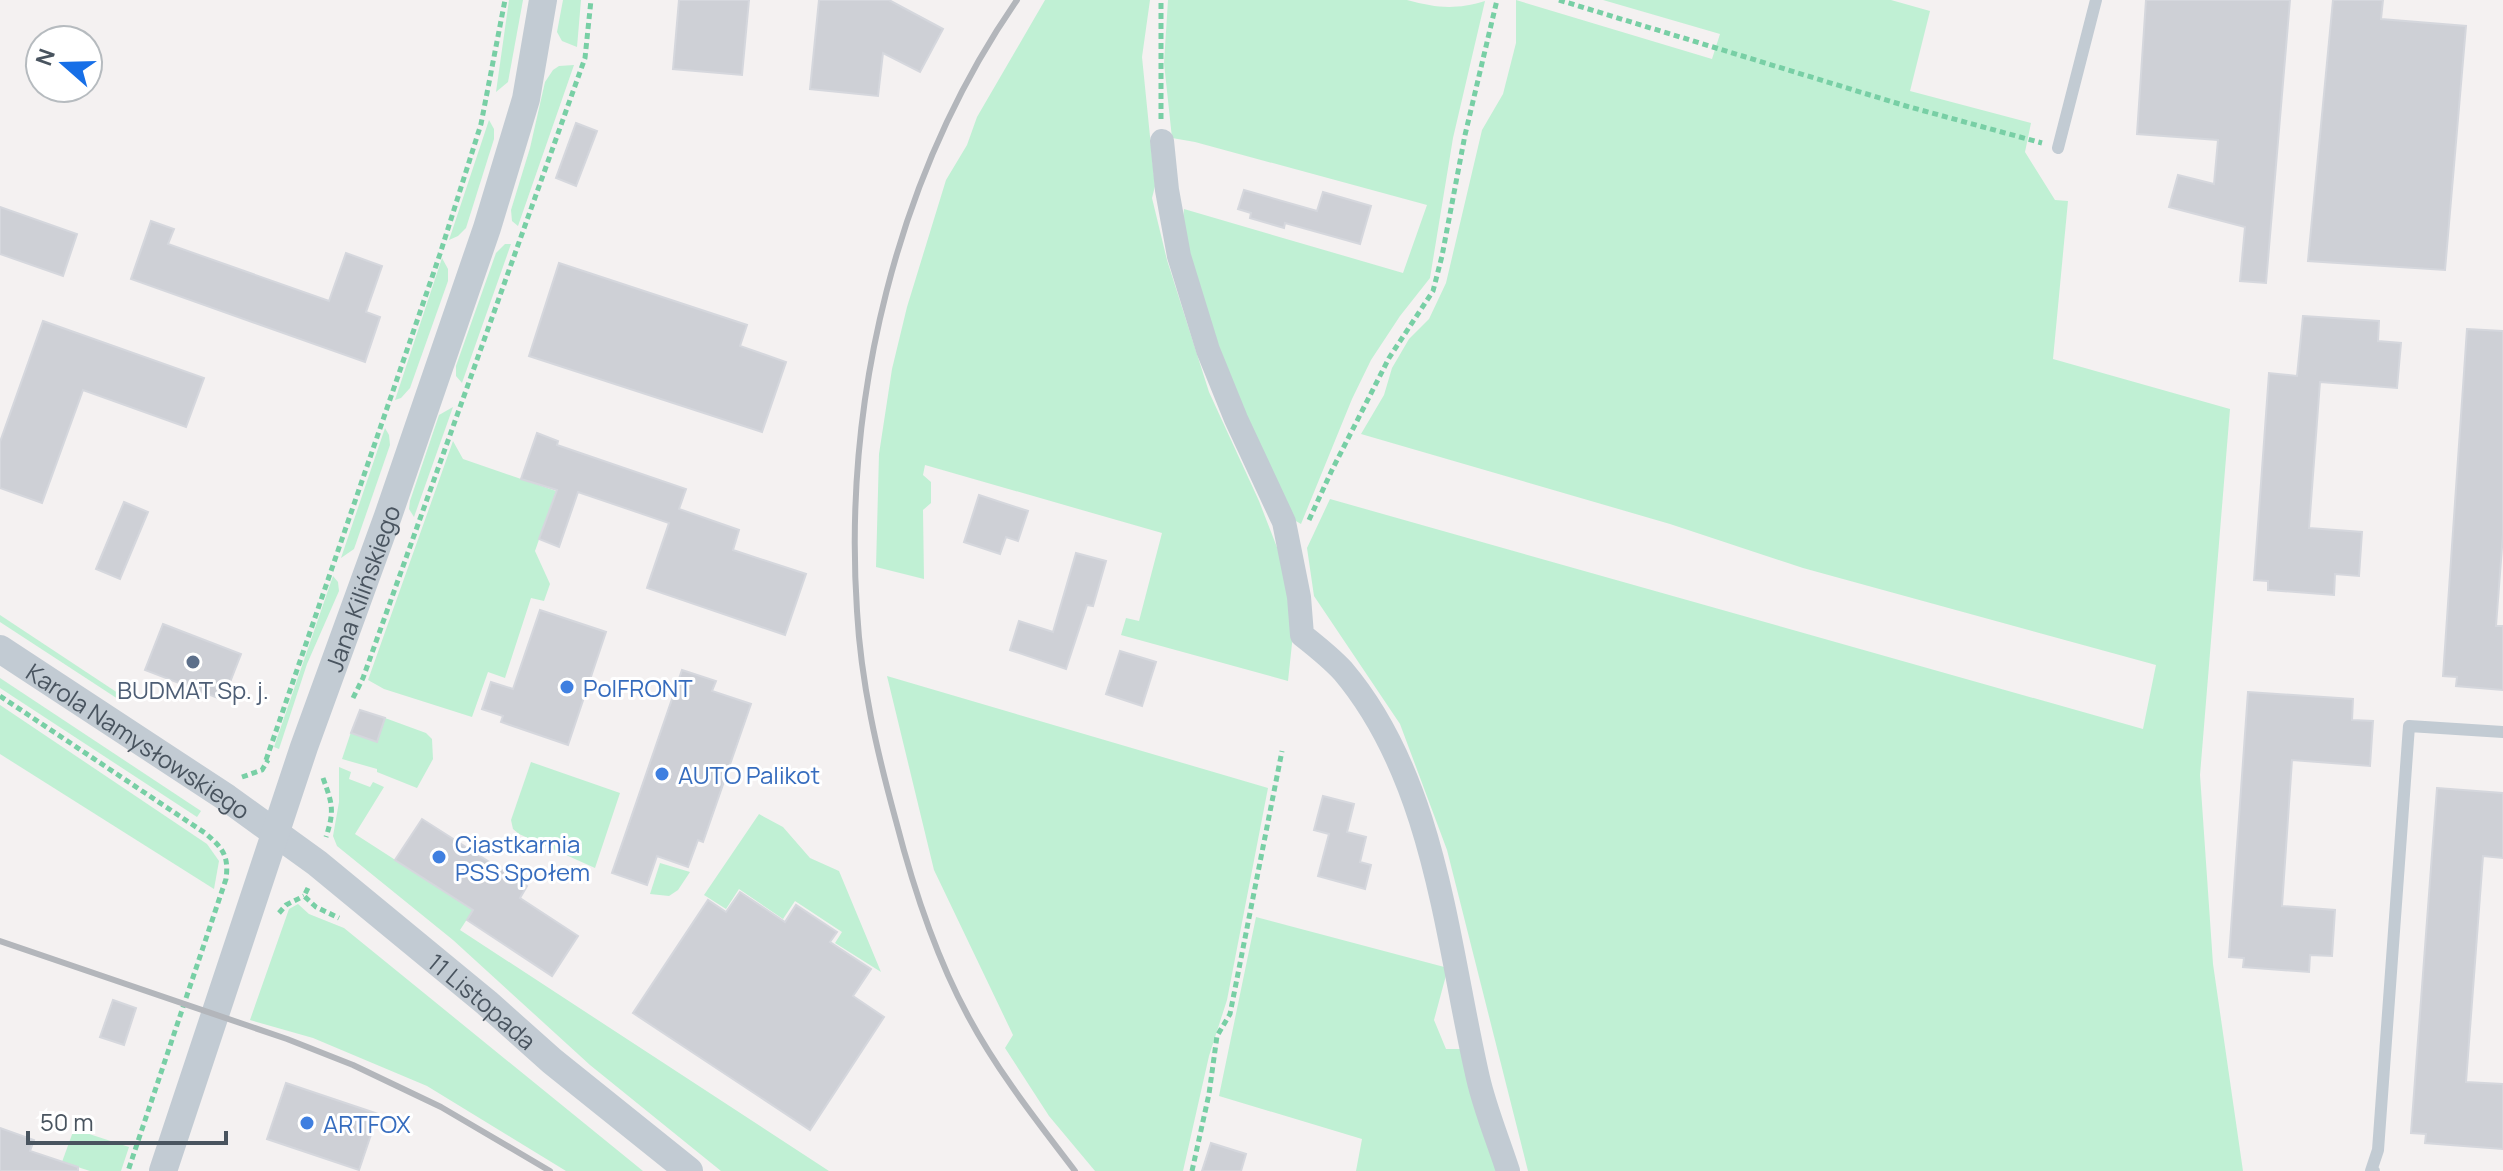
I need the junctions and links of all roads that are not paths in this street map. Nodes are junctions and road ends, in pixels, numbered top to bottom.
1 (543, 0) edge
2 (2096, 0) edge
3 (1162, 141) road end
4 (2058, 148) road end
5 (0, 649) edge
6 (2503, 732) edge
7 (275, 832) junction
8 (163, 1171) edge
9 (689, 1171) edge
10 (1508, 1171) edge
11 (2374, 1171) edge

1 - 7 street, Jana Kilińskiego
2 - 4 lane
3 - 10 street
5 - 7 street, Karola Namysłowskiego
6 - 11 lane
7 - 8 street, Jana Kilińskiego
7 - 9 street, 11 Listopada

